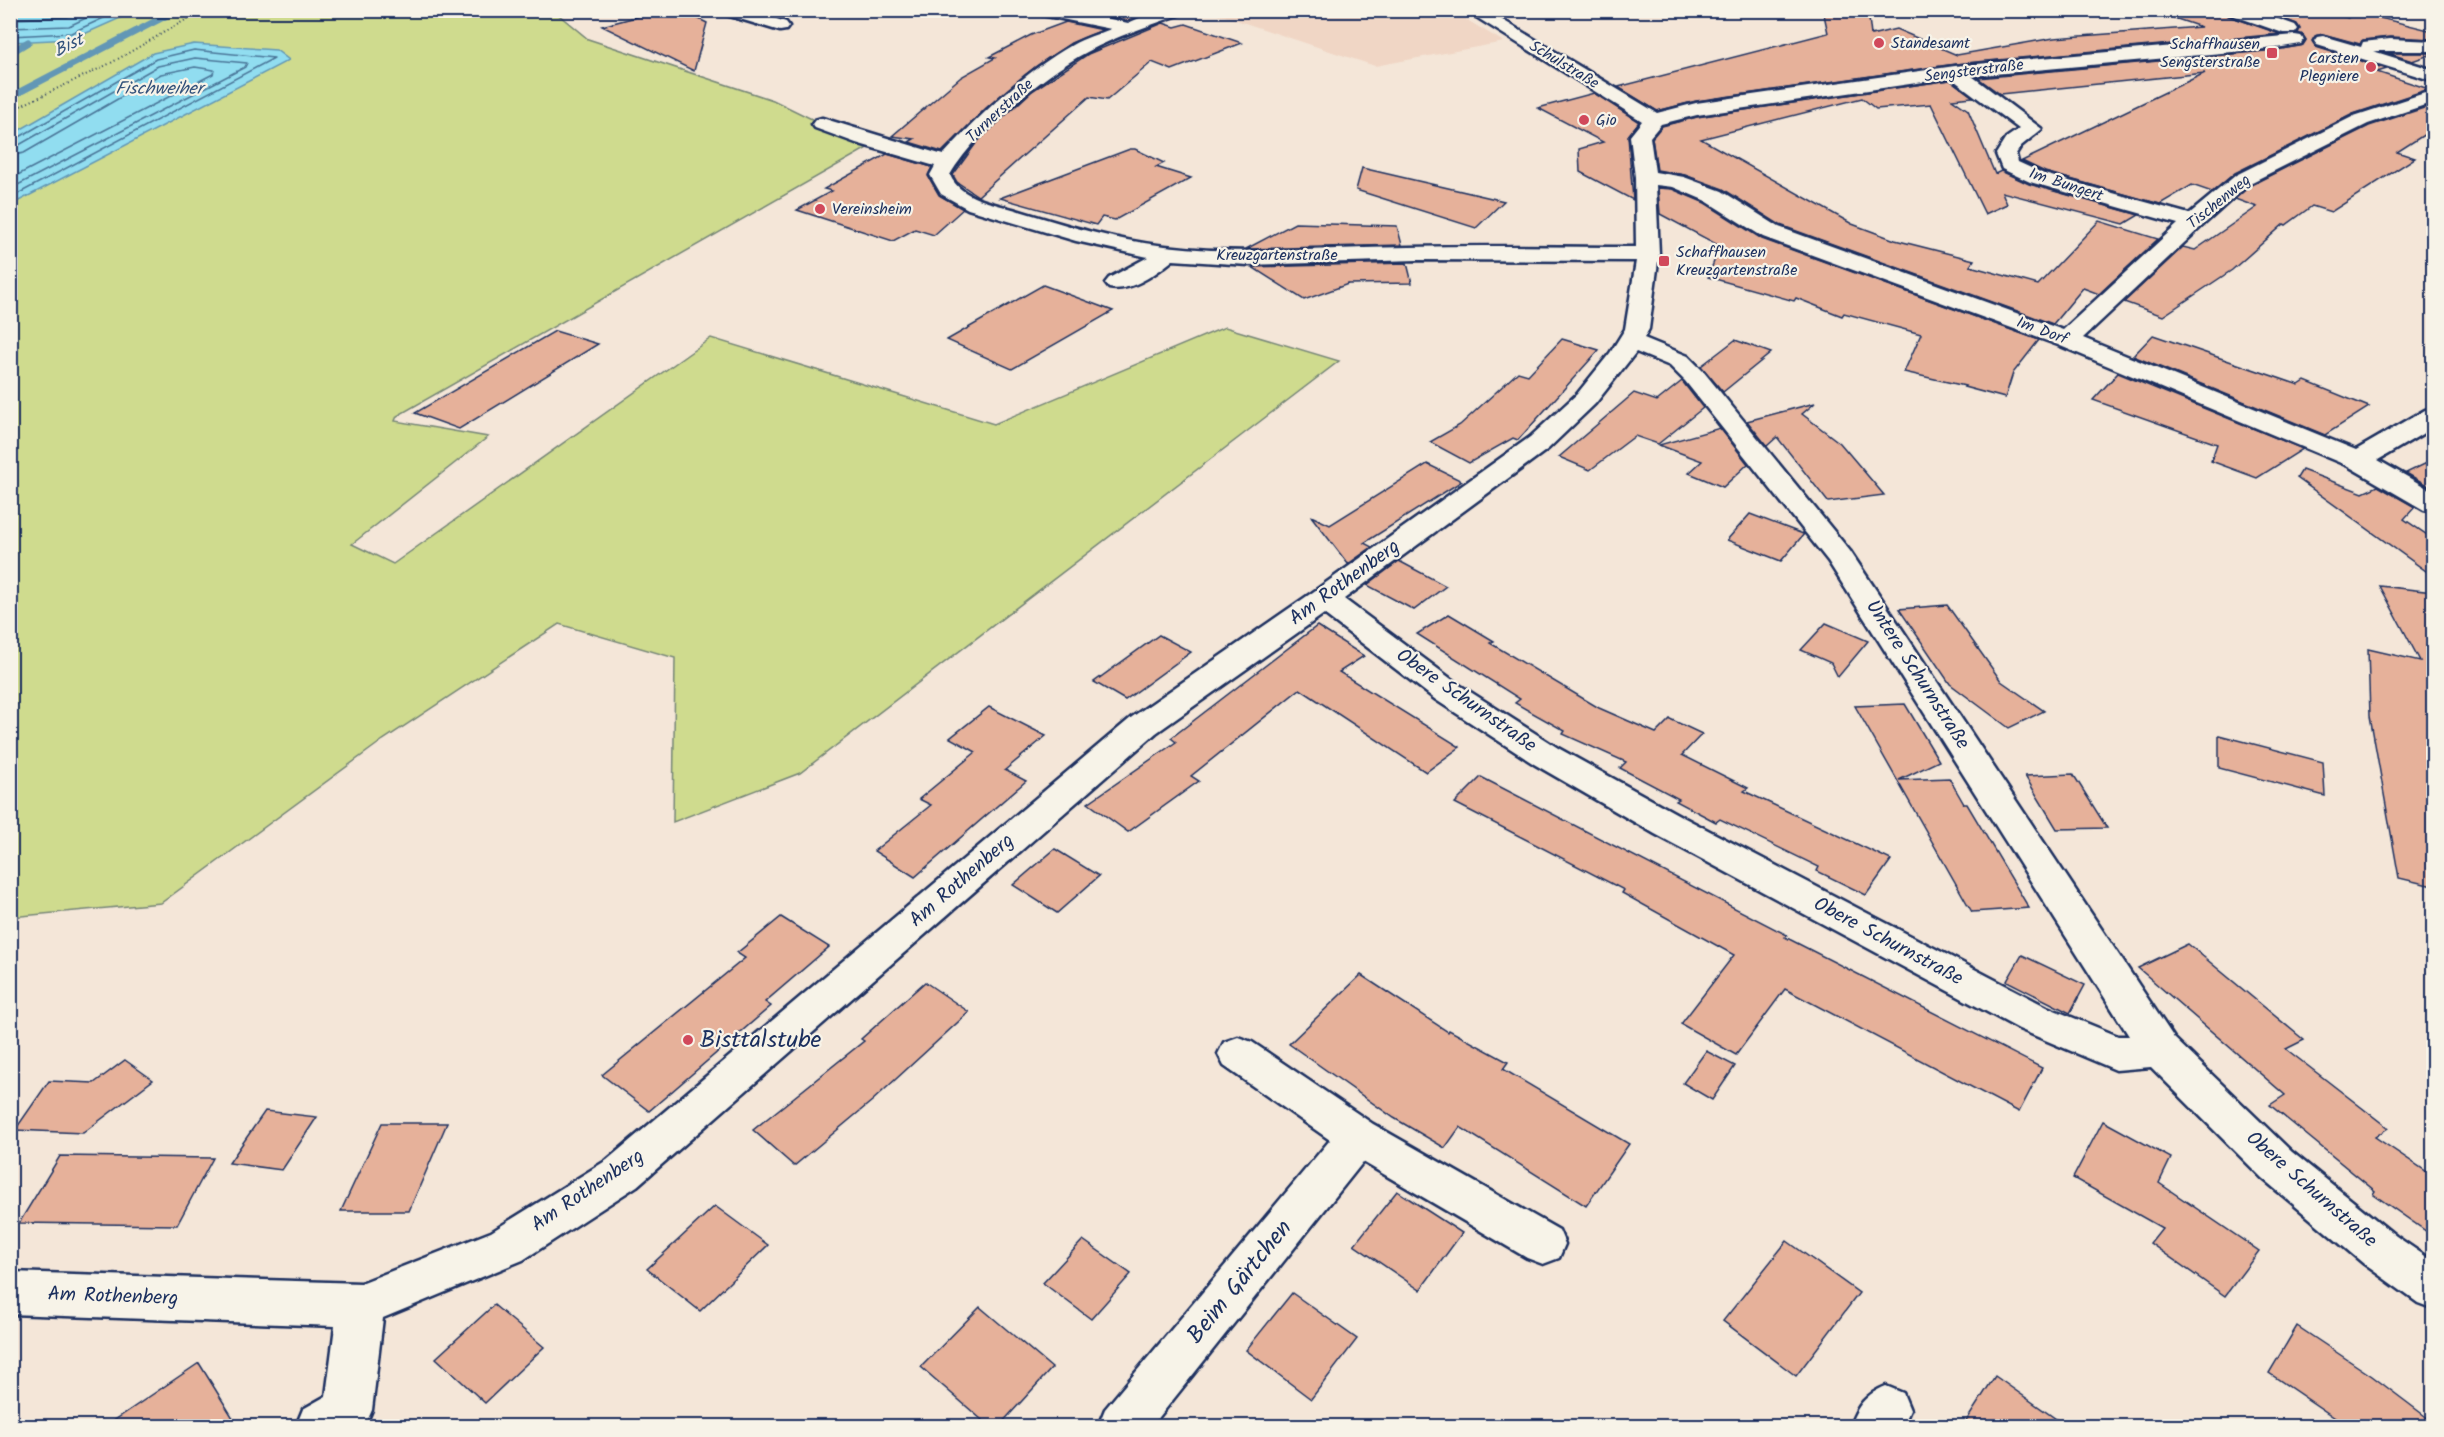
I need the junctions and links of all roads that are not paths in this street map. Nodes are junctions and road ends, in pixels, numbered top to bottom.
1 (729, 10) edge
2 (1041, 10) edge
3 (1175, 10) edge
4 (1473, 10) edge
5 (2235, 10) edge
6 (780, 26) dead end
7 (2292, 27) edge
8 (1129, 28) junction
9 (2323, 38) junction
10 (2369, 46) junction
11 (2433, 46) edge
12 (2433, 70) edge
13 (1954, 72) junction
14 (2433, 76) edge
15 (2433, 96) edge
16 (1654, 120) junction
17 (822, 124) dead end
18 (947, 163) junction
19 (1645, 177) junction
20 (2193, 222) junction
21 (1168, 253) junction
22 (1648, 254) junction
23 (1117, 283) dead end
24 (2067, 340) junction
25 (1630, 341) junction
26 (2433, 416) edge
27 (2358, 460) junction
28 (2433, 504) edge
29 (1324, 599) junction
30 (2160, 1050) junction
31 (1238, 1054) dead end
32 (1358, 1137) junction
33 (1543, 1244) dead end
34 (2433, 1288) edge
35 (10, 1293) edge
36 (361, 1305) junction
37 (338, 1421) edge
38 (1122, 1426) edge

1 - 6 street
2 - 8 street
3 - 8 street, Turnerstraße
4 - 16 street, Schulstraße
5 - 7 street
7 - 9 street
7 - 13 street, Sengsterstraße
8 - 18 street, Turnerstraße
9 - 10 street
9 - 14 street
10 - 11 street
10 - 12 street
13 - 16 street, Sengsterstraße
13 - 20 street, Im Bungert
15 - 20 street, Tischenweg
16 - 19 street, Am Rothenberg
17 - 18 street
18 - 21 street, Kreuzgartenstraße
19 - 22 street, Am Rothenberg
19 - 24 street, Im Dorf
20 - 24 street, Tischenweg
21 - 22 street, Kreuzgartenstraße
21 - 23 street
22 - 25 street, Am Rothenberg
24 - 27 street, Im Dorf
25 - 29 street, Am Rothenberg
25 - 30 street, Untere Schurnstraße
26 - 27 street
27 - 28 street, Im Dorf
29 - 30 street, Obere Schurnstraße
29 - 36 street, Am Rothenberg
30 - 34 street, Obere Schurnstraße
31 - 32 street
32 - 33 street
32 - 38 street, Beim Gärtchen
35 - 36 street, Am Rothenberg
36 - 37 street

